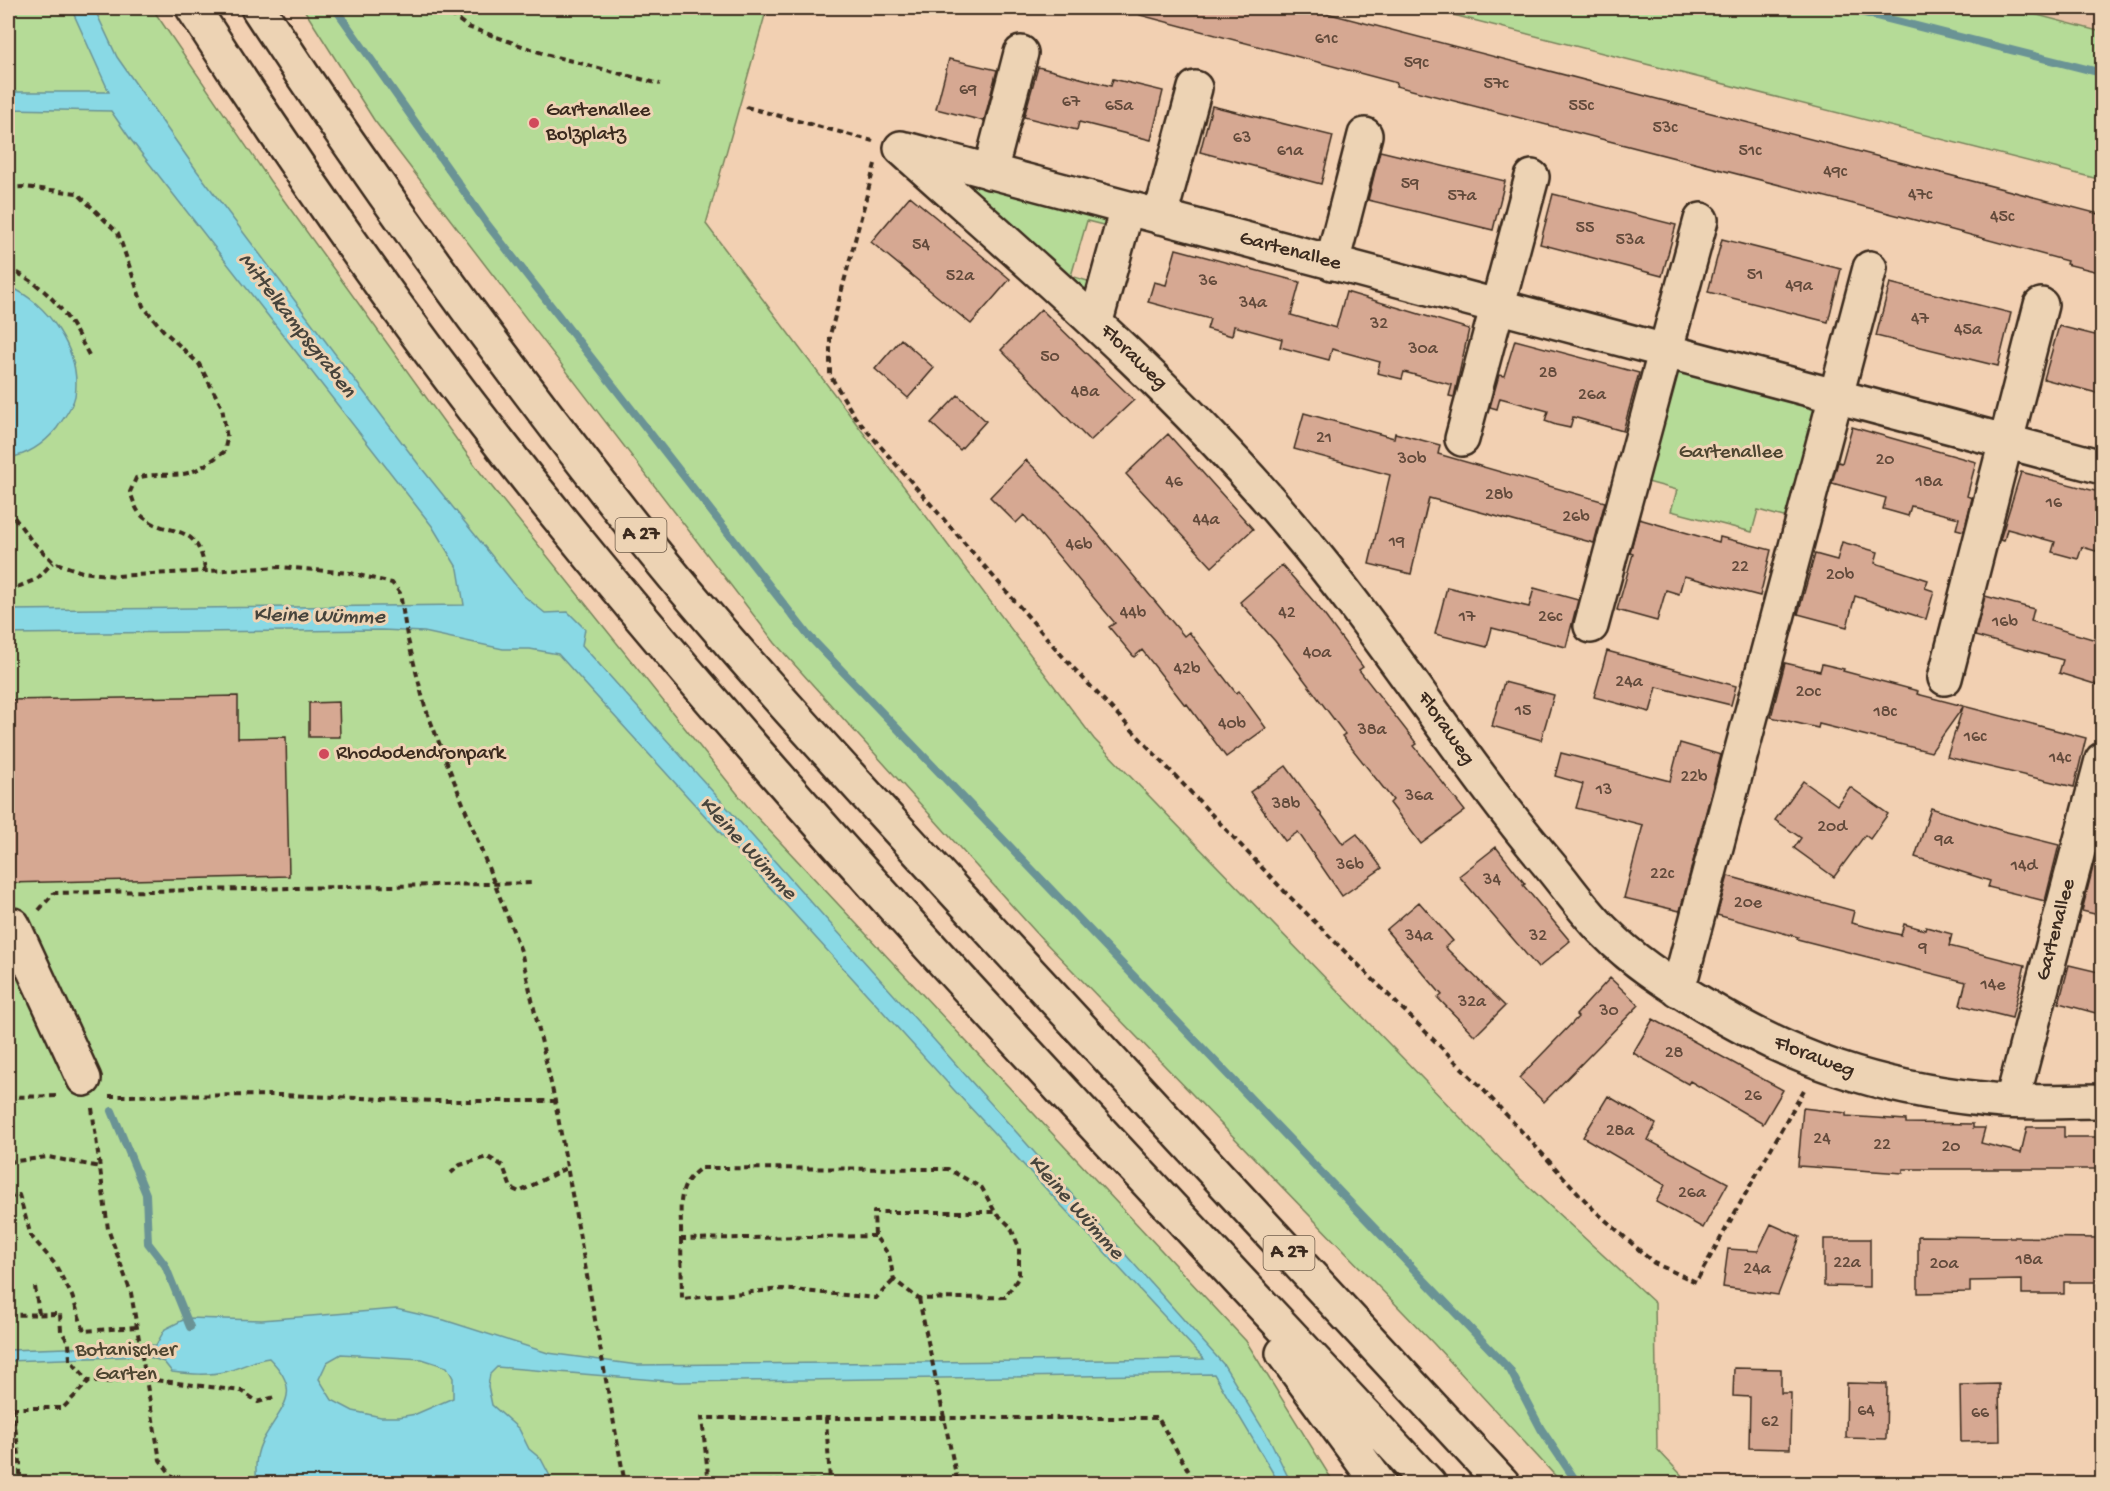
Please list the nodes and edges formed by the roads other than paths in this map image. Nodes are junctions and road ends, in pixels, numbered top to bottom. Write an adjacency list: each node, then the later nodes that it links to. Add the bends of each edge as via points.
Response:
1 (193, 8): 30 (main road, A 27, via 331,212 569,530 835,842)
2 (258, 8): 33 (main road, A 27, via 369,174 500,351 611,499 742,655 1067,1014)
3 (1021, 53): 7 (main road)
4 (1195, 88): 10 (main road)
5 (1365, 135): 12 (main road)
6 (886, 148): 7 (main road, Gartenallee); 16 (main road, Floraweg)
7 (990, 172): 9 (main road, Gartenallee)
8 (1532, 177): 15 (main road)
9 (1127, 208): 10 (main road, Gartenallee); 16 (main road)
10 (1160, 217): 12 (main road, Gartenallee)
11 (1701, 220): 17 (main road)
12 (1332, 263): 15 (main road, Gartenallee)
13 (1870, 268): 18 (main road)
14 (2041, 304): 20 (main road)
15 (1497, 306): 17 (main road, Gartenallee); 19 (main road)
16 (1096, 321): 26 (main road, Floraweg, via 1176,398 1293,528 1403,670 1502,808 1607,934)
17 (1666, 351): 18 (main road, Gartenallee); 22 (main road)
18 (1836, 396): 20 (main road, Gartenallee); 26 (main road)
19 (1462, 439)
20 (2006, 441): 21 (main road, Gartenallee); 23 (main road)
21 (2103, 467)
22 (1592, 626)
23 (1945, 678)
24 (2103, 760): 28 (main road, Gartenallee)
25 (9, 923): 27 (main road)
26 (1678, 990): 28 (main road, Floraweg, via 1746,1031 1819,1064 1899,1086)
27 (87, 1087)
28 (2012, 1101): 29 (main road, Floraweg)
29 (2103, 1101)
30 (1163, 1197): 31 (main road, via 1370,1467); 32 (main road, A 27)
31 (1379, 1484)
32 (1429, 1484)
33 (1503, 1484)

